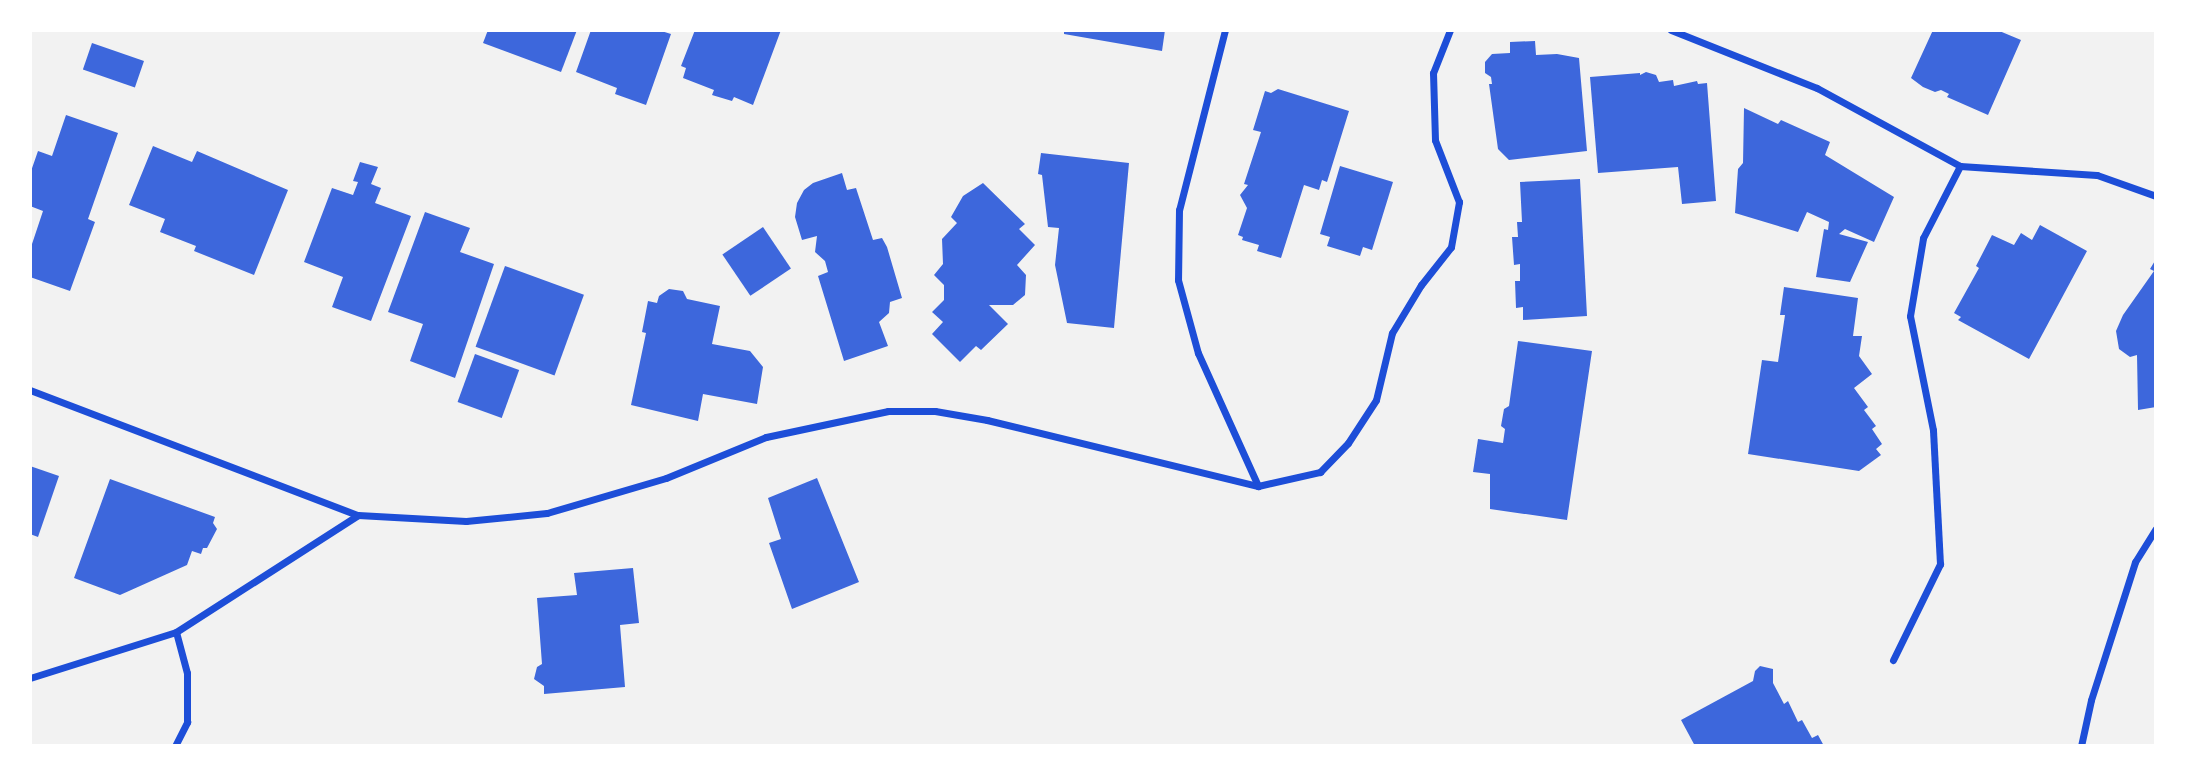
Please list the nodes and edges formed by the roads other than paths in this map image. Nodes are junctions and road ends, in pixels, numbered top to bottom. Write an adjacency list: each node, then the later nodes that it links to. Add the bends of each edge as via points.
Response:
1 (1225, 30): 7 (street, via 1179,210 1178,280 1198,353)
2 (1450, 30): 7 (street, via 1433,73 1435,140 1460,202 1451,247 1392,333 1376,400 1348,443 1320,472)
3 (1671, 30): 4 (street, via 1817,88)
4 (1960, 166): 5 (street, via 2097,175); 11 (street, via 1923,238 1910,316 1933,430 1940,564)
5 (2156, 196)
6 (30, 390): 8 (street)
7 (1258, 486): 8 (street, via 987,420 935,411 888,411 766,437 666,478 547,513 466,521)
8 (358, 515): 10 (street)
9 (2156, 528): 14 (street, via 2135,562)
10 (176, 632): 12 (street); 13 (street, via 187,673 187,722)
11 (1893, 660)
12 (30, 678)
13 (175, 746)
14 (2081, 746)

